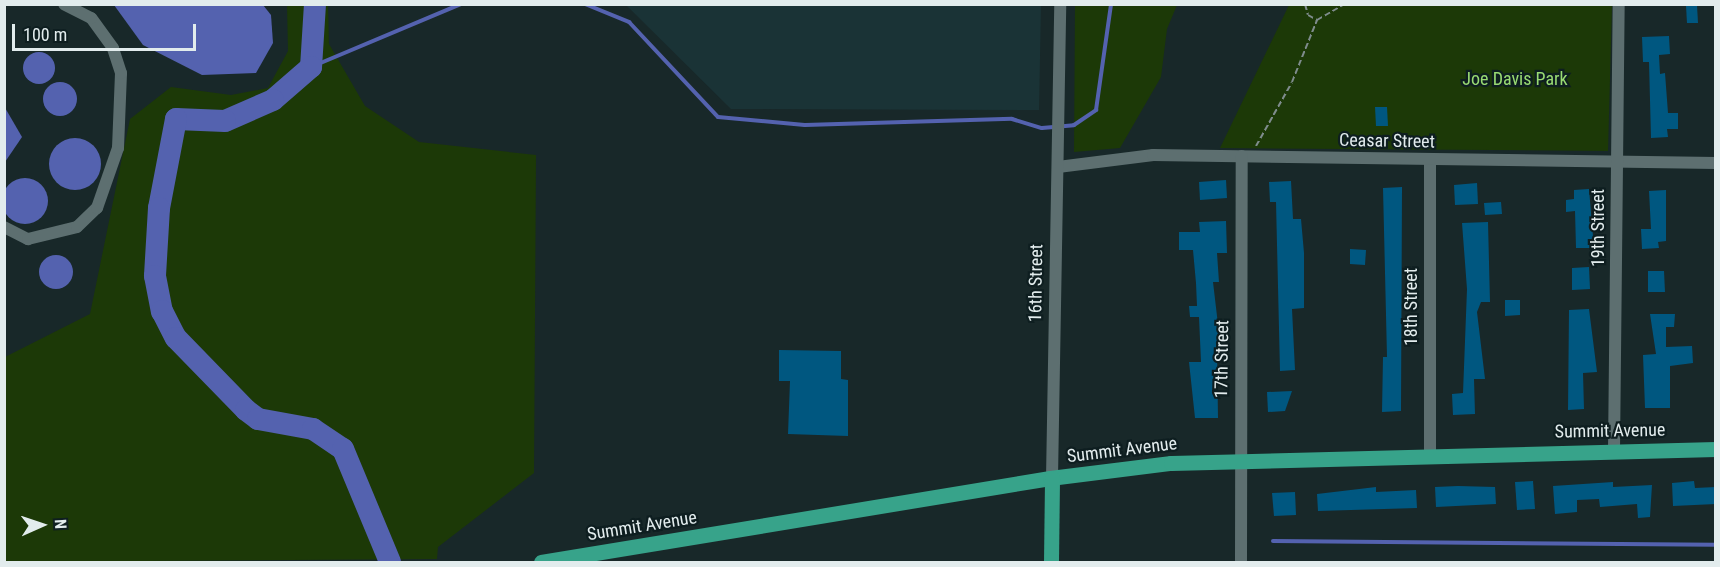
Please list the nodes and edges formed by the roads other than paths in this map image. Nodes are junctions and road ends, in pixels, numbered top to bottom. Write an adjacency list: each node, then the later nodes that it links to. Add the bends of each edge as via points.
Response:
1 (64, 4): 9 (street, via 91,18 113,48 121,73 118,148 97,208 77,226 28,239)
2 (1060, 4): 8 (street, 16th Street)
3 (1619, 4): 6 (street, 19th Street)
4 (1242, 156): 5 (street, Ceasar Street); 8 (street, Ceasar Street, via 1153,155); 13 (street, 17th Street)
5 (1430, 160): 6 (street, Ceasar Street); 12 (street, 18th Street)
6 (1616, 162): 7 (street, Ceasar Street); 11 (street, 19th Street)
7 (1716, 163)
8 (1058, 167): 14 (street, 16th Street)
9 (4, 227)
10 (1716, 449): 11 (main road, Summit Avenue)
11 (1614, 451): 12 (main road, Summit Avenue)
12 (1430, 454): 13 (main road, Summit Avenue)
13 (1239, 458): 14 (main road, Summit Avenue); 17 (street, 17th Street)
14 (1052, 478): 15 (main road, Summit Avenue); 16 (main road, 16th Street)
15 (541, 562)
16 (1051, 562)
17 (1241, 562)

